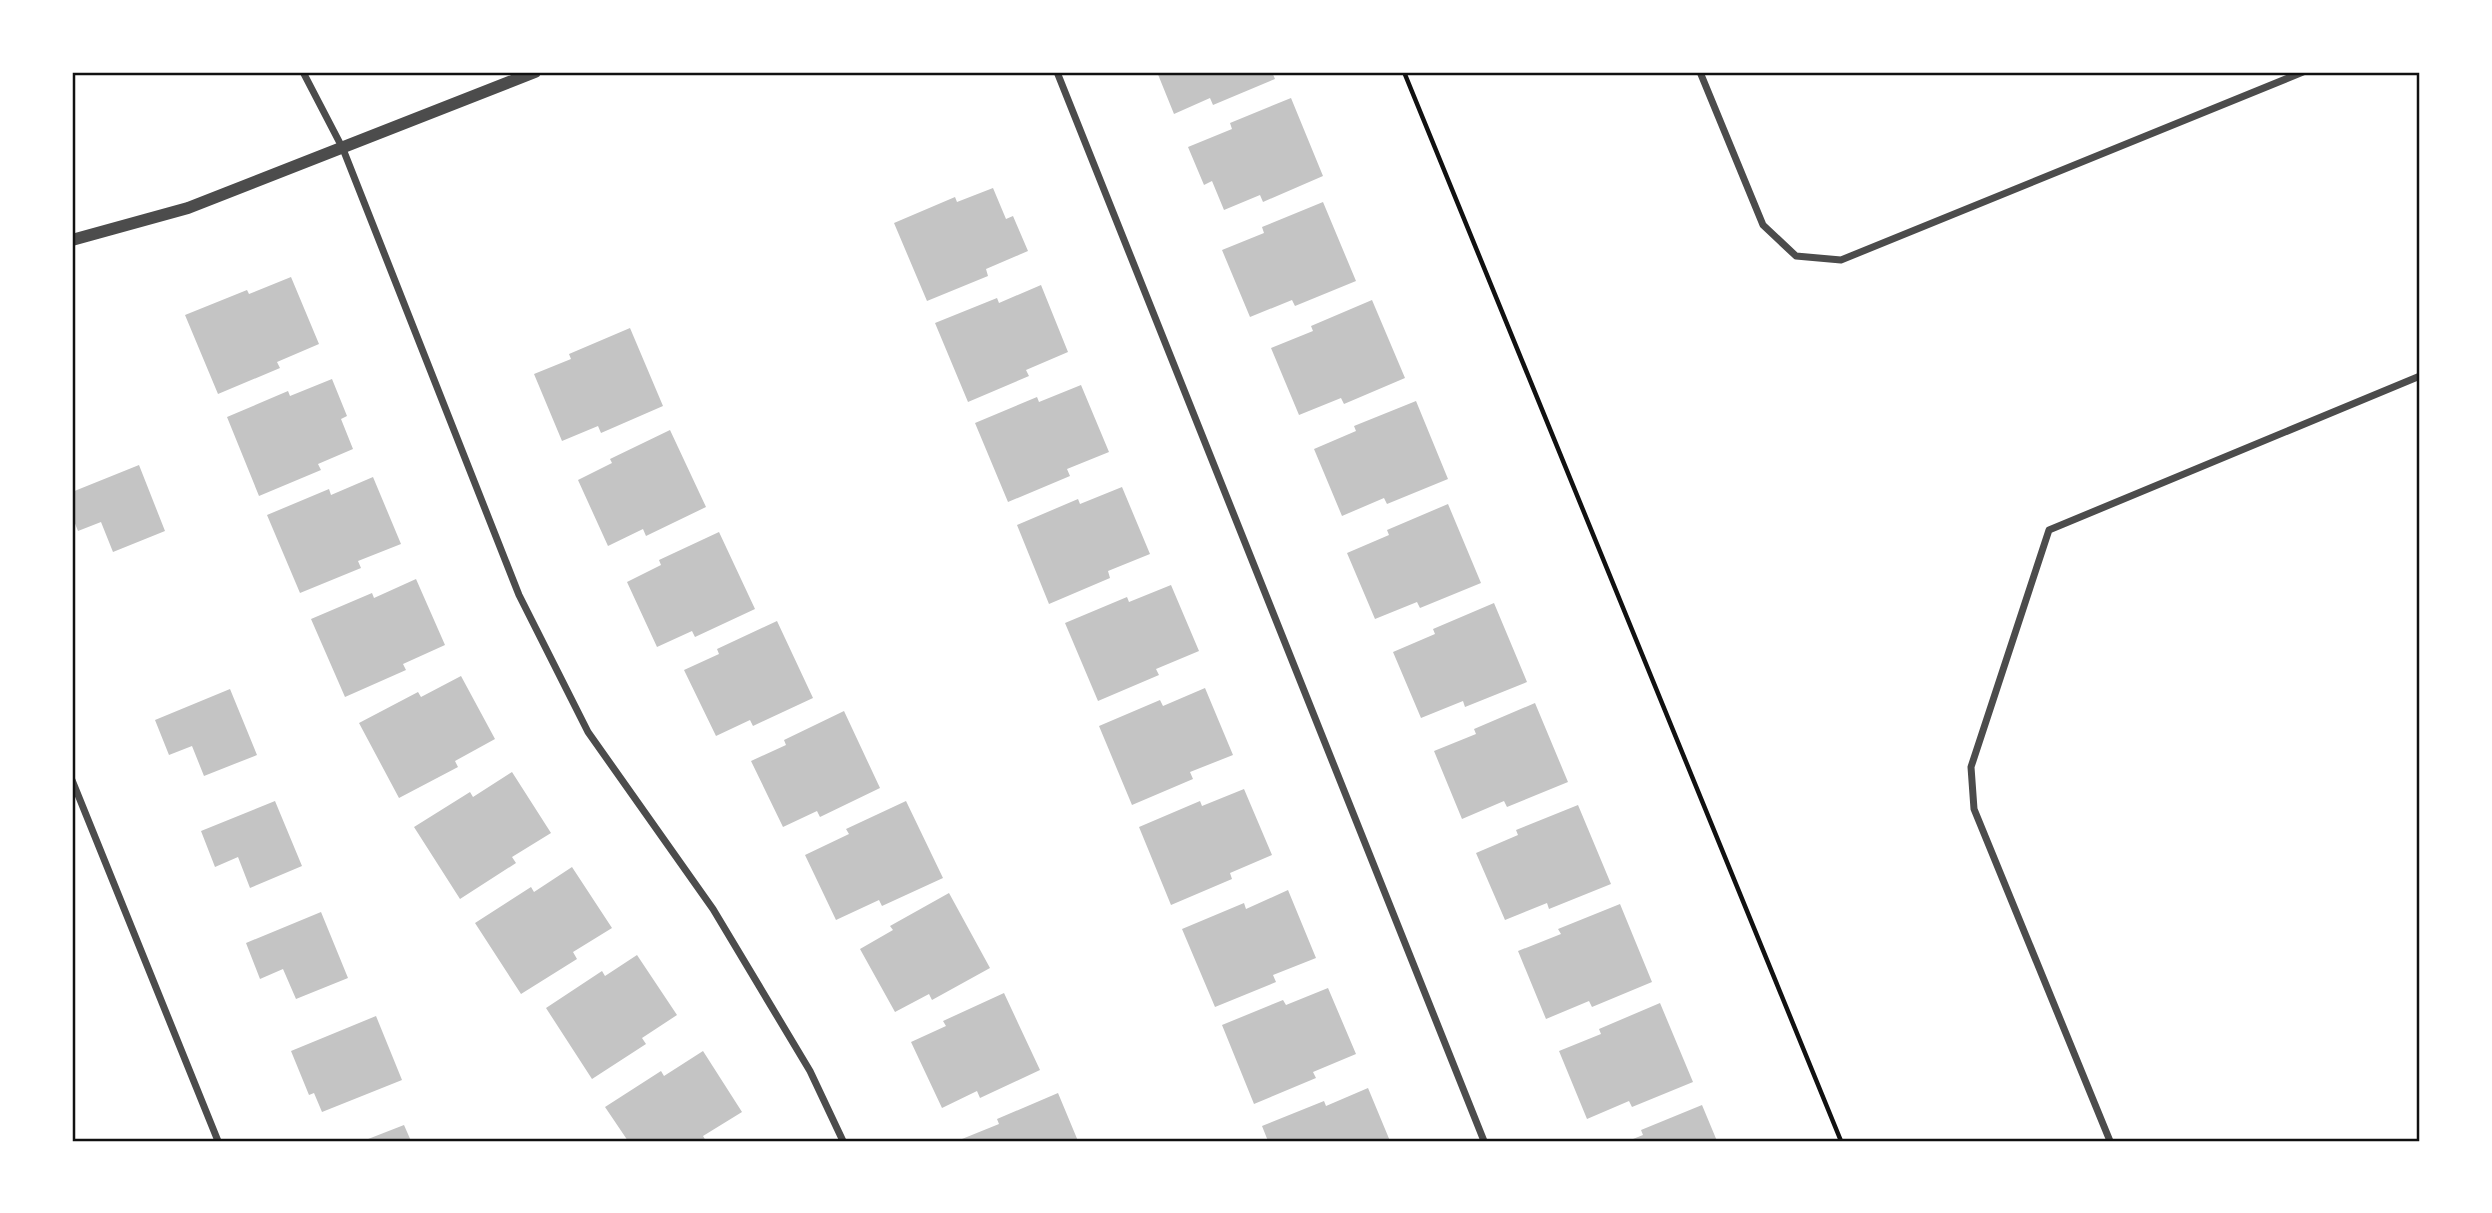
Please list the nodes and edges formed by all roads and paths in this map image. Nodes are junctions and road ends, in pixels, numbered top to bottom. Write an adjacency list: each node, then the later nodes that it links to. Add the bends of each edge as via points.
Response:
1 (294, 72): 8 (street)
2 (303, 72): 8 (street)
3 (535, 72): 9 (street)
4 (1057, 72): 15 (street)
5 (1404, 72): 16 (path)
6 (1700, 72): 7 (street, via 1763,225 1796,256 1841,260)
7 (2303, 72)
8 (306, 81): 9 (street)
9 (343, 149): 10 (street, via 188,208); 14 (street, via 519,595 589,732 713,909 810,1070)
10 (72, 240)
11 (2420, 376): 17 (street, via 2049,530 1971,767 1974,809)
12 (72, 779): 13 (street)
13 (218, 1141)
14 (843, 1141)
15 (1484, 1141)
16 (1841, 1141)
17 (2110, 1141)

